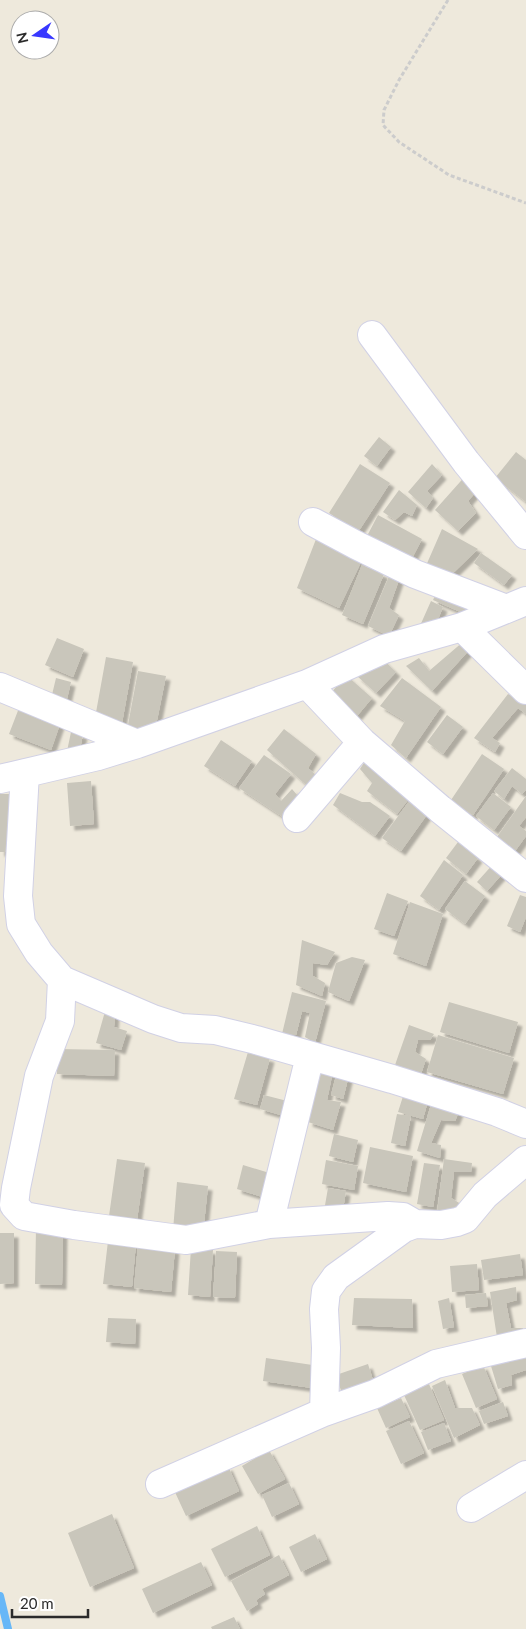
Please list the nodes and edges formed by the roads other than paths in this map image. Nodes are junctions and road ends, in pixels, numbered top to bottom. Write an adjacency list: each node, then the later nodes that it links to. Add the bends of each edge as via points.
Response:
1 (372, 335): 3 (street, via 466,462)
2 (313, 522): 4 (street, via 416,574)
3 (526, 533)
4 (515, 604): 5 (street)
5 (462, 627): 6 (street, via 384,649); 8 (street)
6 (307, 684): 9 (street); 10 (street)
7 (0, 687): 10 (street)
8 (526, 690)
9 (362, 742): 12 (street); 13 (street)
10 (137, 744): 11 (street)
11 (12, 776): 14 (street, via 22,924)
12 (298, 818)
13 (526, 878)
14 (62, 980): 15 (street, via 181,1028 215,1030); 18 (street, via 60,1021 39,1076 16,1188)
15 (310, 1056): 16 (street, via 497,1112); 19 (street)
16 (526, 1124)
17 (526, 1160): 20 (street, via 485,1195 465,1218 441,1225)
18 (7, 1210): 19 (street, via 74,1225 186,1240)
19 (269, 1224): 20 (street, via 388,1216 402,1217)
20 (415, 1224): 22 (street, via 404,1228 336,1277 326,1291)
21 (526, 1343): 22 (street, via 436,1364 376,1394)
22 (324, 1412): 24 (street)
23 (526, 1474): 25 (street)
24 (160, 1484)
25 (471, 1508)

